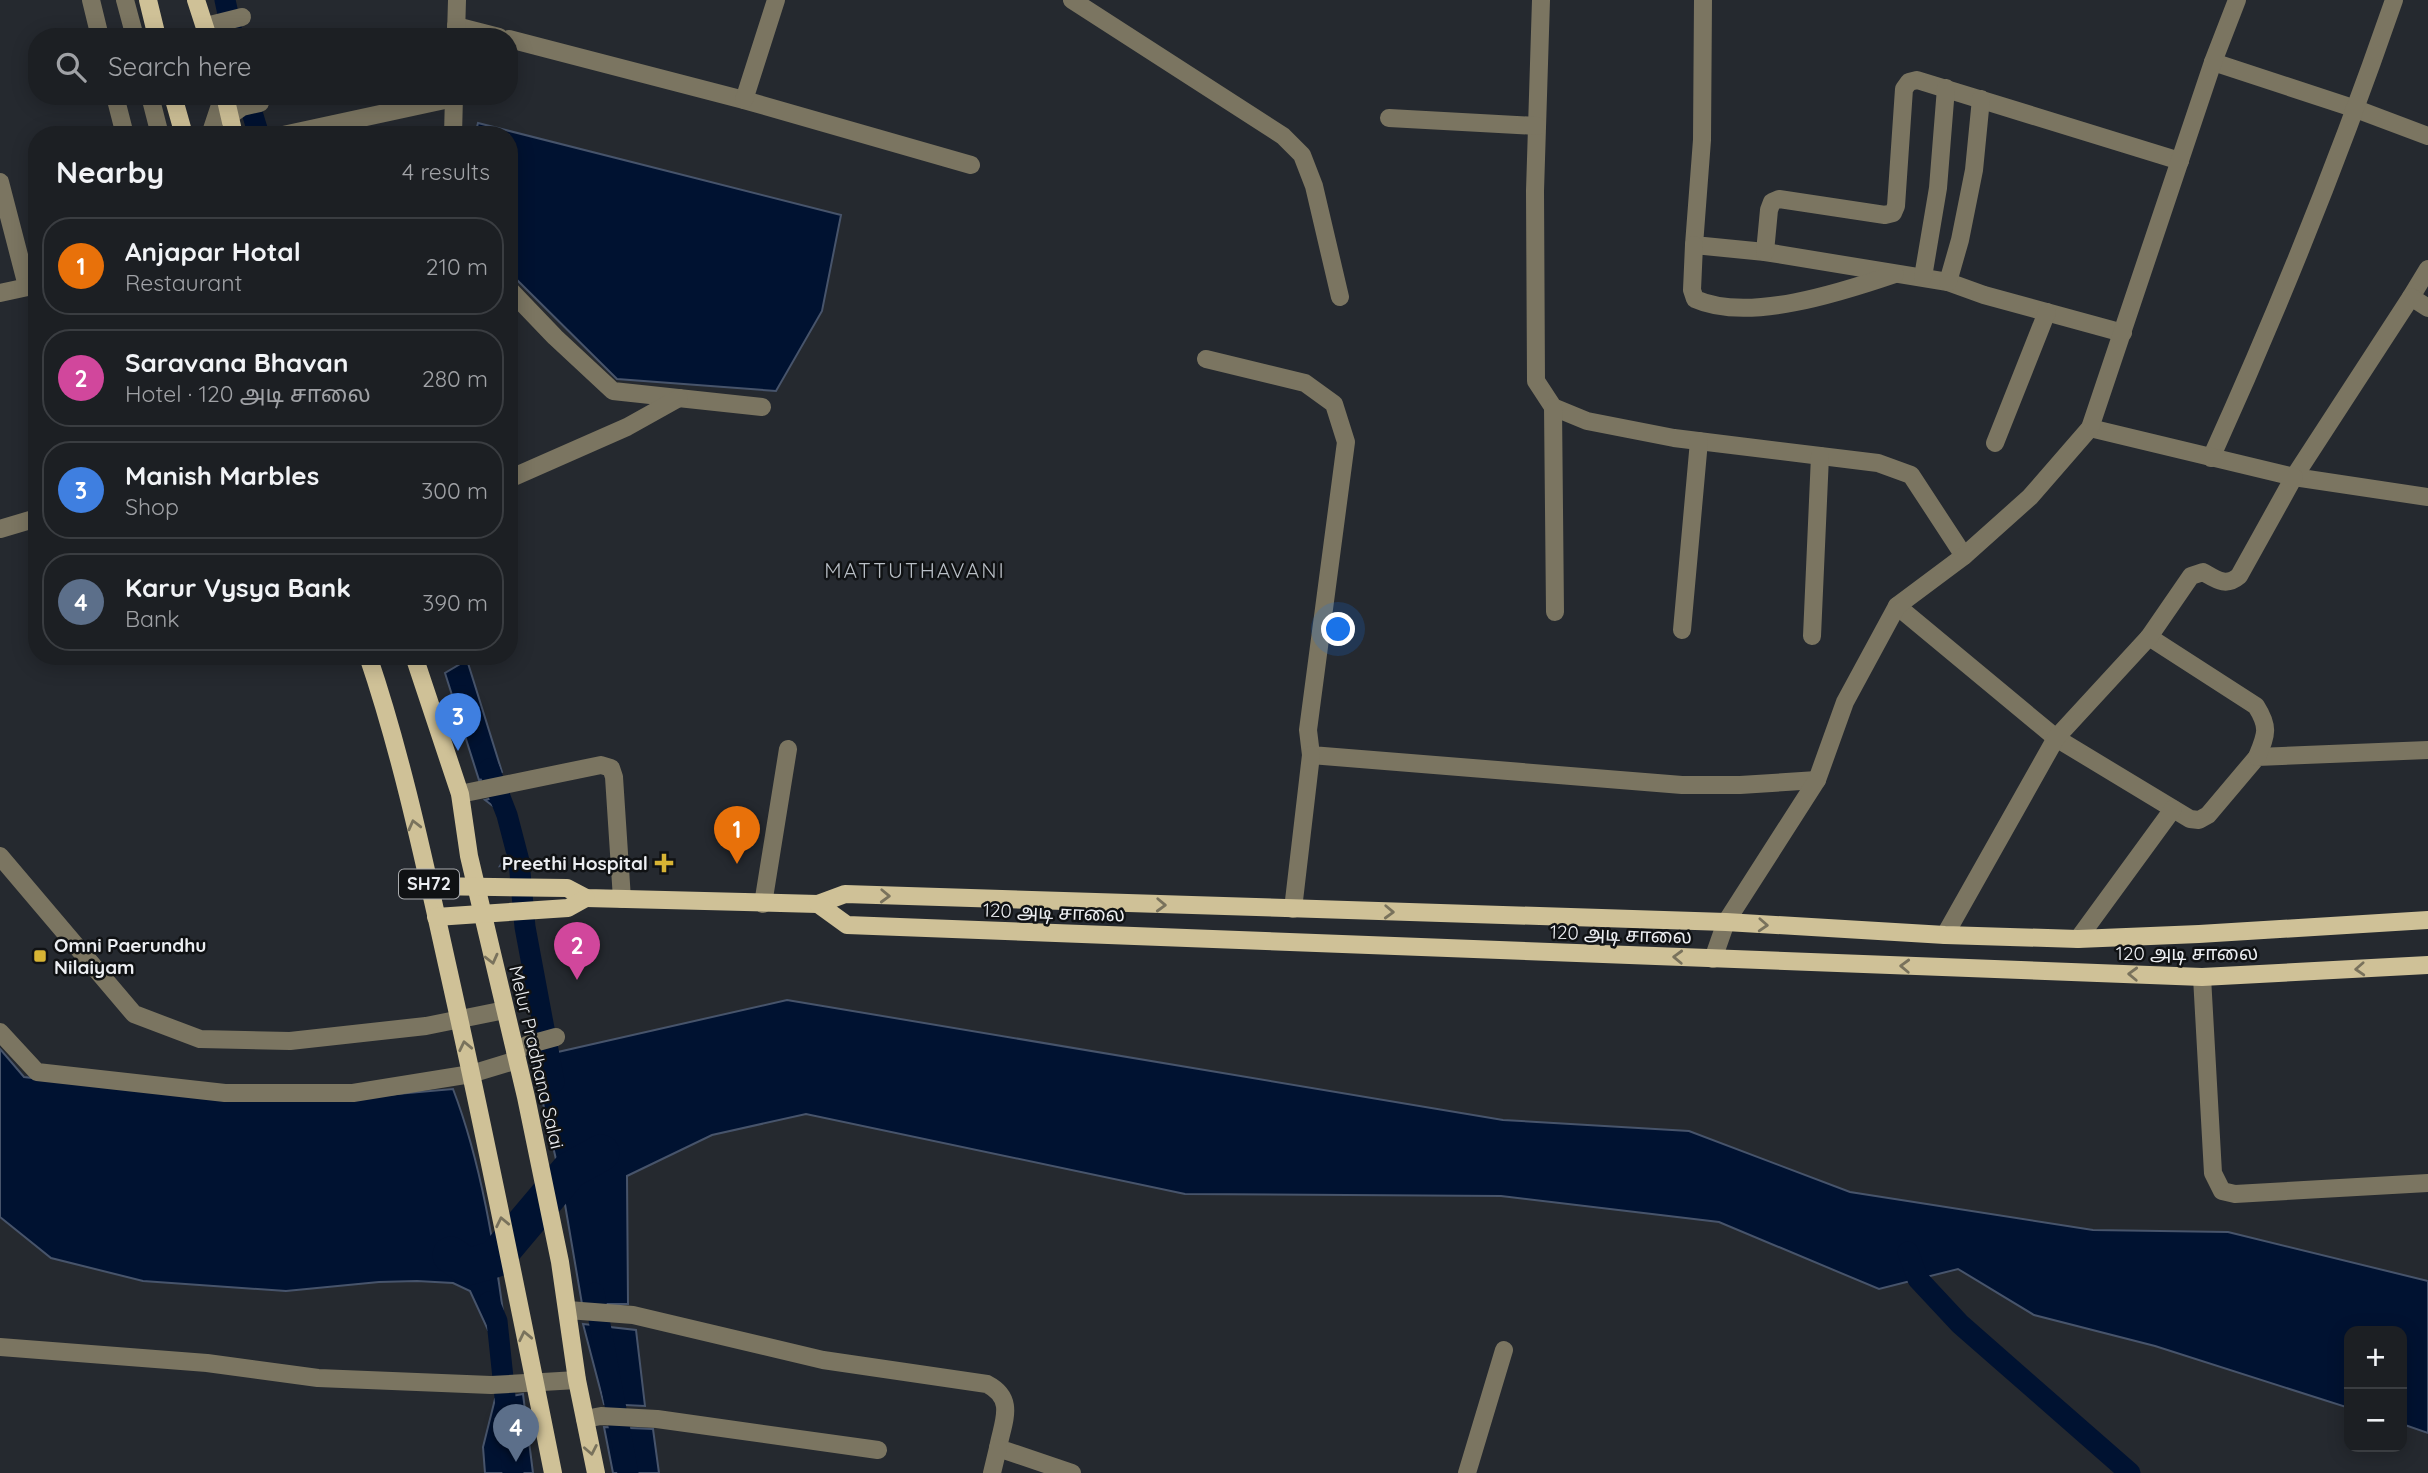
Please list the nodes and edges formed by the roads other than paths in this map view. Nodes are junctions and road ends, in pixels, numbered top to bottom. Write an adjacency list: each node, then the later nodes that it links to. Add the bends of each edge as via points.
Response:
1 (91, 0): 13 (street)
2 (125, 0): 14 (street)
3 (148, 0): 15 (main road)
4 (196, 0): 16 (main road)
5 (457, 0): 18 (street)
6 (776, 0): 23 (street)
7 (1072, 0): 56 (street, via 1283,136 1302,155)
8 (1541, 0): 35 (street)
9 (1703, 0): 47 (street, via 1702,140)
10 (2237, 0): 20 (street)
11 (2394, 0): 32 (street)
12 (242, 17): 17 (street)
13 (98, 28)
14 (133, 28)
15 (156, 28)
16 (210, 28)
17 (214, 28)
18 (456, 28)
19 (518, 41): 23 (street)
20 (2213, 62): 32 (street); 44 (street)
21 (1945, 88): 22 (street); 48 (street, via 1917,80 1904,89 1893,213 1772,202); 52 (street, via 1938,188)
22 (1981, 99): 44 (street); 53 (street, via 1974,170)
23 (744, 100): 45 (street)
24 (117, 105): 36 (street)
25 (152, 105): 37 (street)
26 (176, 105): 38 (main road)
27 (221, 105): 39 (street)
28 (230, 105): 33 (main road)
29 (254, 105): 33 (street)
30 (418, 105): 41 (street)
31 (454, 105): 42 (street)
32 (2356, 109): 43 (street); 70 (street, via 2262,346)
33 (235, 112): 40 (main road)
34 (1389, 117): 35 (street)
35 (1537, 125): 65 (street, via 1536,381)
36 (123, 126)
37 (158, 126)
38 (181, 126)
39 (213, 126)
40 (234, 126)
41 (324, 126)
42 (453, 126)
43 (2428, 136)
44 (2180, 161): 61 (street)
45 (971, 165)
46 (0, 182): 50 (street)
47 (1693, 245): 48 (street); 51 (street, via 1692,290 1695,299 1708,305 1813,300)
48 (1765, 252): 51 (street)
49 (2428, 269): 57 (street)
50 (28, 273)
51 (1898, 273): 52 (street)
52 (1923, 277): 53 (street)
53 (1948, 282): 60 (street)
54 (28, 287): 55 (street)
55 (0, 293)
56 (1340, 297)
57 (2411, 297): 59 (street); 72 (street)
58 (518, 298): 63 (street, via 613,391)
59 (2428, 308)
60 (2047, 312): 61 (street); 68 (street)
61 (2123, 333): 66 (street)
62 (1206, 359): 87 (street, via 1305,383 1334,404 1346,442 1308,730)
63 (679, 398): 64 (street); 71 (street, via 627,427)
64 (762, 407)
65 (1553, 407): 67 (street, via 1587,421); 78 (street)
66 (2090, 428): 70 (street); 76 (street, via 2030,497)
67 (1699, 441): 69 (street); 79 (street)
68 (1995, 443)
69 (1820, 456): 76 (street, via 1878,463 1911,475); 80 (street)
70 (2211, 458): 72 (street)
71 (518, 475)
72 (2294, 477): 73 (street); 81 (street, via 2239,576 2222,583 2203,572 2191,576)
73 (2428, 497)
74 (28, 521): 75 (street)
75 (0, 529)
76 (1964, 556): 77 (street)
77 (1897, 606): 84 (street); 89 (street, via 1845,702)
78 (1555, 612)
79 (1682, 630)
80 (1812, 636)
81 (2149, 637): 84 (street); 88 (street, via 2256,706 2265,719 2266,734)
82 (371, 665): 93 (main road, SH72, one-way to 82)
83 (417, 665): 90 (main road, Melur Pradhana Salai / SH72)
84 (2056, 738): 91 (street); 104 (street)
85 (788, 749): 97 (street)
86 (2428, 750): 88 (street)
87 (1311, 755): 89 (street, via 1682,785); 99 (street)
88 (2257, 757): 91 (street, via 2208,815 2190,819)
89 (1817, 780): 103 (street)
90 (460, 794): 94 (main road, Melur Pradhana Salai / SH72); 96 (street, via 601,765 611,768)
91 (2173, 809): 105 (street)
92 (0, 856): 110 (street, via 134,1014 200,1039 290,1041)
93 (429, 886): 94 (main road, 120 அடி சாலை); 101 (main road, SH72)
94 (477, 887): 95 (main road, 120 அடி சாலை, via 567,888); 100 (main road, Melur Pradhana Salai / SH72)
95 (586, 898): 96 (main road, 120 அடி சாலை); 100 (main road, 120 அடி சாலை, via 568,908)
96 (622, 899): 97 (main road, 120 அடி சாலை)
97 (763, 904): 98 (main road, 120 அடி சாலை)
98 (818, 904): 99 (main road, 120 அடி சாலை, one-way to 99, via 845,894); 106 (main road, 120 அடி சாலை, one-way to 98, via 847,925)
99 (1293, 909): 103 (main road, 120 அடி சாலை, one-way to 103)
100 (482, 914): 101 (main road, 120 அடி சாலை); 109 (main road, Melur Pradhana Salai / SH72, one-way to 109)
101 (436, 917): 110 (main road, SH72)
102 (2428, 920): 105 (main road, 120 அடி சாலை)
103 (1726, 922): 104 (main road, 120 அடி சாலை, one-way to 104); 106 (street)
104 (1945, 935): 105 (main road, 120 அடி சாலை)
105 (2078, 939)
106 (1713, 959): 108 (main road, 120 அடி சாலை, one-way to 106)
107 (2428, 965): 108 (main road, 120 அடி சாலை, one-way to 108)
108 (2202, 977): 115 (street, via 2213,1173 2222,1191 2235,1194)
109 (505, 1010): 110 (street); 113 (main road, Melur Pradhana Salai / SH72)
110 (460, 1020): 114 (main road, SH72, one-way to 110)
111 (0, 1032): 114 (street, via 37,1072 225,1093 353,1093)
112 (556, 1037): 113 (street)
113 (519, 1052): 114 (street); 116 (main road, Melur Pradhana Salai / SH72, via 560,1262)
114 (471, 1074): 120 (main road, SH72, one-way to 114, via 516,1289)
115 (2428, 1182)
116 (574, 1311): 119 (main road, Melur Pradhana Salai / SH72); 122 (street, via 632,1315 823,1360 986,1384 999,1390 1007,1405)
117 (0, 1347): 120 (street, via 206,1363 318,1378)
118 (1504, 1350): 128 (street)
119 (577, 1380): 120 (street); 121 (main road, Melur Pradhana Salai / SH72)
120 (528, 1383): 124 (main road, SH72)
121 (593, 1417): 123 (street, via 657,1419); 125 (main road, Melur Pradhana Salai / SH72, one-way to 125)
122 (998, 1448): 126 (street); 127 (street)
123 (877, 1450)
124 (553, 1473)
125 (596, 1473)
126 (992, 1473)
127 (1072, 1473)
128 (1467, 1473)

